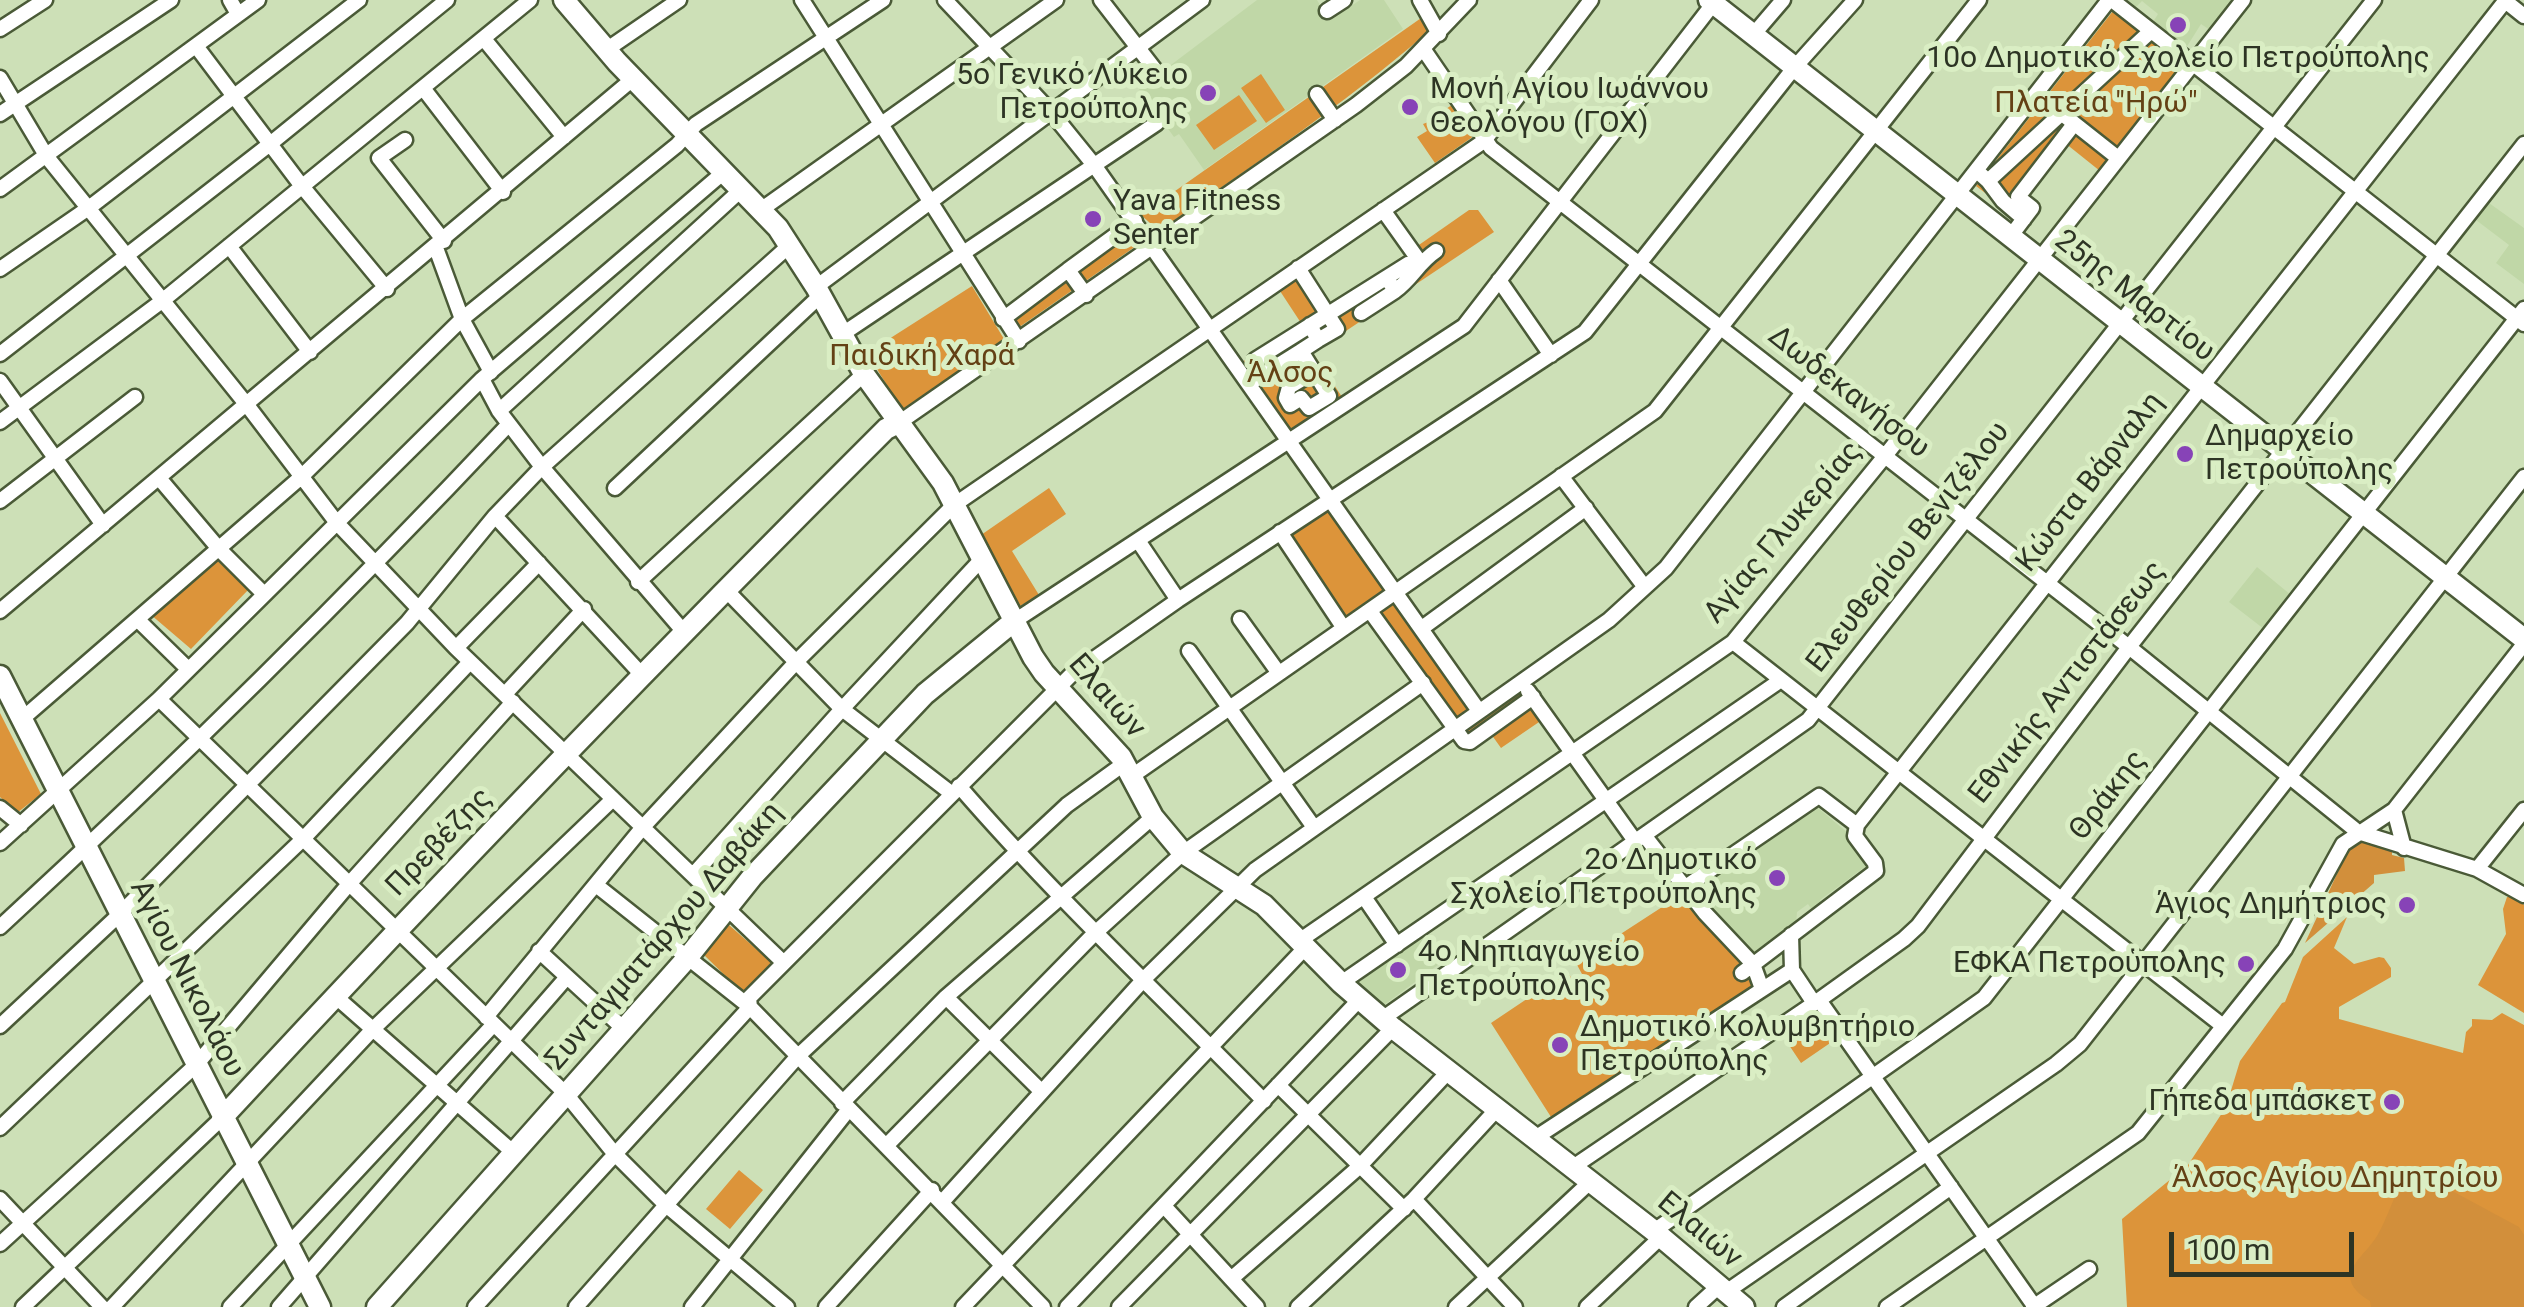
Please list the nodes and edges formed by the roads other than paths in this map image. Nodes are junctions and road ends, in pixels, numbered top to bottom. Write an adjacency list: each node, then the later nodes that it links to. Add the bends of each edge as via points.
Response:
1 (45, 0): 30 (street)
2 (171, 0): 50 (street)
3 (258, 0): 27 (street)
4 (358, 0): 49 (street)
5 (447, 0): 66 (street)
6 (530, 0): 35 (street)
7 (564, 0): 39 (street, Ελαιών)
8 (680, 0): 39 (street)
9 (802, 0): 34 (street)
10 (883, 0): 34 (street)
11 (945, 0): 37 (street)
12 (1056, 0): 37 (street)
13 (1101, 0): 38 (street)
14 (1202, 0): 38 (street)
15 (1344, 0): 28 (street)
16 (1420, 0): 32 (street)
17 (1469, 0): 32 (street)
18 (1591, 0): 64 (street)
19 (1783, 0): 33 (street)
20 (1855, 0): 42 (street)
21 (1979, 0): 60 (street)
22 (2110, 0): 31 (street); 48 (street)
23 (2243, 0): 41 (street, Αγίας Γλυκερίας)
24 (2374, 0): 58 (street, Ελευθερίου Βενιζέλου)
25 (2505, 0): 29 (street); 79 (street, Κώστα Βάρναλη)
26 (1711, 2): 33 (street, 25ης Μαρτίου); 81 (street)
27 (234, 7): 36 (street)
28 (1327, 12)
29 (2524, 16)
30 (0, 29)
31 (2151, 31): 41 (street); 53 (street)
32 (1440, 34): 40 (street)
33 (1753, 35): 42 (street, 25ης Μαρτίου)
34 (828, 37): 55 (street); 61 (street)
35 (484, 39): 46 (street); 62 (street)
36 (196, 46): 49 (street); 69 (street)
37 (989, 47): 51 (street); 55 (street)
38 (1139, 48): 43 (street); 51 (street)
39 (606, 50): 45 (street, Ελαιών)
40 (1424, 50): 54 (street); 64 (street, Δωδεκανήσου)
41 (2192, 64): 58 (street); 70 (street, Αγίας Γλυκερίας)
42 (1794, 68): 60 (street, 25ης Μαρτίου); 99 (street)
43 (1156, 71)
44 (0, 78): 50 (street)
45 (634, 78): 61 (street, Ελαιών); 62 (street)
46 (423, 88): 75 (street); 78 (street)
47 (1318, 94): 54 (street)
48 (2037, 94): 53 (street); 59 (street)
49 (233, 98): 66 (street); 83 (street)
50 (16, 104): 52 (street); 69 (street)
51 (1050, 112): 71 (street); 82 (street)
52 (0, 114)
53 (2056, 116): 57 (street); 59 (street, via 2047,112)
54 (1335, 120): 92 (street)
55 (882, 123): 82 (street); 84 (street)
56 (1157, 123): 71 (street)
57 (2074, 124): 70 (street); 73 (street)
58 (2274, 128): 79 (street); 115 (street, Ελευθερίου Βενιζέλου)
59 (2024, 131): 65 (street); 68 (street, via 2012,146)
60 (1875, 132): 80 (street, 25ης Μαρτίου); 118 (street)
61 (688, 133): 72 (street, Ελαιών); 114 (street)
62 (564, 137): 78 (street)
63 (404, 140): 89 (street, via 380,158)
64 (1484, 141): 81 (street, Δωδεκανήσου); 85 (street)
65 (2001, 141): 68 (street); 74 (street)
66 (270, 144): 75 (street); 95 (street)
67 (2524, 144): 96 (street, Εθνικής Αντιστάσεως)
68 (2016, 152): 73 (street); 74 (street)
69 (47, 157): 76 (street); 83 (street)
70 (2118, 158): 97 (street, Αγίας Γλυκερίας)
71 (1094, 165): 87 (street); 94 (street)
72 (724, 172): 77 (street, Ελαιών); 132 (street)
73 (2036, 172): 86 (street, via 2018,196 2032,208)
74 (1982, 176): 80 (street); 86 (street)
75 (301, 185): 91 (street); 105 (street)
76 (0, 189)
77 (742, 189): 84 (street, Ελαιών); 141 (street)
78 (503, 192): 89 (street)
79 (2356, 192): 96 (street); 135 (street, Κώστα Βάρναλη)
80 (1958, 196): 88 (street, 25ης Μαρτίου); 136 (street)
81 (1559, 200): 99 (street, Δωδεκανήσου); 103 (street)
82 (930, 204): 94 (street); 106 (street)
83 (90, 208): 95 (street); 101 (street)
84 (762, 208): 90 (street, Ελαιών)
85 (1383, 210): 98 (street); 100 (street)
86 (2024, 218): 88 (street)
87 (1136, 221): 92 (street); 102 (street)
88 (2010, 237): 97 (street, 25ης Μαρτίου)
89 (440, 245): 105 (street); 114 (street)
90 (790, 245): 106 (street, Ελαιών); 149 (street)
91 (229, 246): 109 (street); 124 (street)
92 (1155, 248): 107 (street); 117 (street)
93 (1436, 251): 98 (street)
94 (962, 255): 113 (street); 120 (street)
95 (127, 256): 109 (street); 125 (street)
96 (2436, 256): 112 (street); 146 (street, Εθνικής Αντιστάσεως)
97 (2038, 260): 115 (street, 25ης Μαρτίου); 147 (street, Αγίας Γλυκερίας)
98 (1420, 262): 104 (street, via 1408,264)
99 (1640, 264): 118 (street, Δωδεκανήσου); 126 (street, via 1592,325)
100 (1298, 268): 111 (street); 117 (street)
101 (0, 269)
102 (1068, 270): 107 (street); 113 (street)
103 (1498, 280): 126 (street); 142 (street, via 1452,336)
104 (1390, 284): 108 (street); 110 (street)
105 (386, 289): 124 (street)
106 (818, 291): 120 (street, Ελαιών); 154 (street)
107 (1086, 296): 122 (street)
108 (1352, 299): 110 (street); 111 (street)
109 (162, 302): 139 (street); 140 (street)
110 (1361, 312): 119 (street)
111 (1328, 314): 116 (street); 119 (street)
112 (2522, 317): 159 (street, Θράκης)
113 (1003, 318): 122 (street)
114 (462, 319): 132 (street); 153 (street)
115 (2119, 323): 135 (street, 25ης Μαρτίου); 161 (street, Ελευθερίου Βενιζέλου)
116 (1310, 326): 121 (street); 127 (street)
117 (1211, 328): 128 (street); 157 (street)
118 (1721, 328): 136 (street, Δωδεκανήσου); 150 (street, via 1666,402)
119 (1336, 329): 121 (street)
120 (841, 335): 130 (street, Ελαιών)
121 (1318, 340): 123 (street)
122 (1019, 342): 144 (street)
123 (1301, 350): 129 (street); 131 (street)
124 (310, 352): 139 (street)
125 (0, 354)
126 (1551, 355): 155 (street)
127 (1255, 360): 128 (street); 131 (street)
128 (1240, 370): 134 (street)
129 (1314, 372): 138 (street, via 1328,396); 138 (street, via 1288,387 1286,398 1290,404 1301,398 1309,408)
130 (864, 374): 144 (street, Ελαιών); 171 (street)
131 (1264, 374): 134 (street)
132 (486, 375): 141 (street); 162 (street)
133 (0, 380): 140 (street)
134 (1250, 383): 145 (street)
135 (2201, 387): 146 (street, 25ης Μαρτίου); 172 (street, Κώστα Βάρναλη)
136 (1802, 393): 147 (street, Δωδεκανήσου); 173 (street, via 1675,557)
137 (135, 397): 148 (street)
138 (1317, 403): 142 (street)
139 (247, 405): 152 (street); 153 (street)
140 (20, 408): 143 (street); 148 (street)
141 (504, 417): 149 (street); 169 (street)
142 (1326, 418): 145 (street)
143 (0, 422)
144 (900, 422): 157 (street, Ελαιών); 174 (street, Πρεβέζης)
145 (1291, 442): 155 (street); 165 (street)
146 (2283, 451): 159 (street, 25ης Μαρτίου); 190 (street, Εθνικής Αντιστάσεως)
147 (1885, 456): 161 (street, Δωδεκανήσου); 188 (street, Αγίας Γλυκερίας)
148 (53, 458): 156 (street); 163 (street)
149 (542, 467): 160 (street); 171 (street)
150 (1561, 476): 158 (street); 175 (street)
151 (2524, 477): 170 (street)
152 (160, 478): 163 (street); 166 (street)
153 (300, 478): 162 (street); 166 (street)
154 (615, 488)
155 (1330, 498): 164 (street); 175 (street)
156 (0, 501)
157 (954, 505): 167 (street, Ελαιών); 193 (street)
158 (1586, 508): 173 (street); 186 (street)
159 (2364, 512): 170 (street, 25ης Μαρτίου); 210 (street, Θράκης)
160 (496, 516): 168 (street); 178 (street)
161 (1967, 520): 172 (street, Δωδεκανήσου); 208 (street, Ελευθερίου Βενιζέλου)
162 (336, 523): 169 (street); 176 (street)
163 (104, 524): 180 (street)
164 (1280, 532): 177 (street); 185 (street)
165 (1139, 542): 177 (street); 184 (street)
166 (220, 550): 176 (street); 183 (street)
167 (981, 560): 184 (street, Ελαιών); 207 (street)
168 (539, 564): 179 (street); 191 (street)
169 (376, 565): 178 (street); 214 (street)
170 (2445, 577): 189 (street, 25ης Μαρτίου); 219 (street)
171 (638, 582): 187 (street)
172 (2046, 585): 190 (street, Δωδεκανήσου); 218 (street, Κώστα Βάρναλη)
173 (1644, 586): 200 (street, via 1609,620)
174 (724, 589): 187 (street, Πρεβέζης); 193 (street)
175 (1396, 592): 181 (street); 186 (street)
176 (264, 594): 195 (street)
177 (1178, 600): 202 (street)
178 (416, 609): 191 (street); 221 (street)
179 (584, 609): 198 (street); 204 (street)
180 (0, 611)
181 (1370, 611): 185 (street); 201 (street)
182 (1240, 619): 196 (street)
183 (138, 620): 195 (street); 211 (street)
184 (1013, 622): 202 (street, Ελαιών); 213 (street, Συνταγματάρχου Δαβάκη)
185 (1343, 627): 196 (street)
186 (1422, 628): 209 (street)
187 (684, 632): 198 (street, Πρεβέζης)
188 (1733, 642): 199 (street); 215 (street, Αγίας Γλυκερίας)
189 (2524, 642): 227 (street)
190 (2129, 647): 210 (street, Δωδεκανήσου); 237 (street, Εθνικής Αντιστάσεως)
191 (456, 648): 194 (street)
192 (1189, 651): 206 (street)
193 (798, 660): 207 (street); 233 (street)
194 (470, 662): 204 (street); 235 (street)
195 (187, 668): 205 (street)
196 (1278, 672): 206 (street)
197 (0, 676): 211 (street, Αγίου Νικολάου)
198 (643, 676): 216 (street, Πρεβέζης)
199 (1781, 680): 208 (street); 225 (street)
200 (1522, 682): 203 (street); 209 (street)
201 (1422, 683): 212 (street); 220 (street)
202 (1057, 687): 217 (street, Ελαιών); 222 (street)
203 (1532, 697): 212 (street, via 1470,742); 215 (street)
204 (509, 698): 216 (street); 245 (street)
205 (160, 699): 214 (street); 223 (street)
206 (1229, 707): 217 (street); 220 (street)
207 (842, 708): 213 (street); 244 (street)
208 (1818, 708): 218 (street); 236 (street, Ελευθερίου Βενιζέλου, via 1792,734)
209 (1480, 710): 212 (street)
210 (2210, 712): 219 (street, Δωδεκανήσου); 252 (street, Θράκης)
211 (22, 720): 223 (street, Αγίου Νικολάου)
212 (1454, 728): 232 (street)
213 (882, 739): 222 (street); 253 (street, Συνταγματάρχου Δαβάκη)
214 (202, 740): 221 (street); 239 (street)
215 (1573, 752): 225 (street); 251 (street, Αγίας Γλυκερίας)
216 (567, 754): 224 (street); 256 (street, Πρεβέζης)
217 (1128, 770): 229 (street, Ελαιών); 242 (street, via 1066,805)
218 (1897, 773): 231 (street, Κώστα Βάρναλη); 237 (street)
219 (2290, 776): 234 (street, Δωδεκανήσου); 263 (street)
220 (1280, 782): 232 (street); 241 (street)
221 (247, 784): 235 (street); 254 (street)
222 (955, 790): 242 (street); 264 (street)
223 (59, 793): 230 (street); 239 (street, Αγίου Νικολάου)
224 (613, 798): 233 (street); 266 (street)
225 (1607, 802): 236 (street); 260 (street)
226 (0, 808): 230 (street)
227 (2394, 810): 234 (street); 240 (street)
228 (2524, 810): 243 (street)
229 (1153, 816): 241 (street, Ελαιών); 250 (street)
230 (21, 825): 238 (street)
231 (1857, 825): 248 (street, via 1819,796); 258 (street, via 1855,836 1876,872)
232 (1313, 826): 247 (street)
233 (643, 827): 244 (street); 246 (street)
234 (2358, 832): 240 (street, Δωδεκανήσου); 281 (street, via 2343,844 2285,949)
235 (303, 838): 245 (street); 270 (street)
236 (1640, 838): 248 (street); 279 (street, Ελευθερίου Βενιζέλου)
237 (1983, 838): 252 (street); 276 (street, Εθνικής Αντιστάσεως, via 1904,940)
238 (0, 843)
239 (86, 848): 254 (street, Αγίου Νικολάου); 255 (street)
240 (2404, 848): 243 (street, Δωδεκανήσου)
241 (1183, 853): 247 (street, Ελαιών); 257 (street)
242 (1017, 854): 250 (street); 287 (street)
243 (2477, 869): 249 (street, Δωδεκανήσου)
244 (693, 875): 253 (street)
245 (349, 884): 256 (street); 288 (street)
246 (596, 886): 261 (street); 262 (street)
247 (1238, 886): 259 (street, Ελαιών); 269 (street)
248 (1684, 888): 265 (street)
249 (2524, 895)
250 (1059, 897): 257 (street); 274 (street)
251 (1364, 898): 259 (street, Αγίας Γλυκερίας); 260 (street)
252 (2061, 900): 263 (street); 290 (street, Θράκης, via 1984,998)
253 (726, 907): 262 (street, Συνταγματάρχου Δαβάκη); 264 (street)
254 (120, 914): 270 (street, Αγίου Νικολάου); 280 (street)
255 (0, 927)
256 (397, 930): 266 (street); 273 (street, Πρεβέζης)
257 (1094, 934): 269 (street); 284 (street)
258 (1792, 935): 265 (street); 267 (street)
259 (1302, 944): 271 (street, Ελαιών); 286 (street, Αγίας Γλυκερίας)
260 (1397, 945): 271 (street)
261 (538, 951): 268 (street); 278 (street)
262 (688, 956): 277 (street); 283 (street, Συνταγματάρχου Δαβάκη)
263 (2142, 962): 281 (street); 306 (street, via 2080,1044)
264 (784, 963): 277 (street, via 749,998)
265 (1747, 968): 272 (street)
266 (437, 969): 278 (street); 282 (street)
267 (1792, 970): 272 (street); 276 (street)
268 (567, 976): 283 (street); 285 (street)
269 (1145, 978): 286 (street); 293 (street)
270 (153, 981): 288 (street, Αγίου Νικολάου); 301 (street)
271 (1341, 983): 275 (street, Ελαιών)
272 (1762, 989): 302 (street)
273 (335, 996): 282 (street); 300 (street, Πρεβέζης)
274 (946, 997): 284 (street); 297 (street)
275 (1360, 1000): 279 (street, Ελαιών); 292 (street)
276 (1816, 1002): 290 (street); 309 (street, Εθνικής Αντιστάσεως)
277 (750, 1007): 287 (street); 305 (street)
278 (490, 1020): 285 (street); 291 (street)
279 (1387, 1024): 289 (street, Ελαιών); 299 (street, Ελευθερίου Βενιζέλου)
280 (0, 1026)
281 (2223, 1026): 320 (street, via 2138,1133)
282 (374, 1030): 291 (street); 307 (street)
283 (624, 1030): 294 (street, Συνταγματάρχου Δαβάκη)
284 (990, 1039): 293 (street); 303 (street)
285 (511, 1041): 294 (street); 296 (street)
286 (1210, 1046): 295 (street); 324 (street, Αγίας Γλυκερίας)
287 (798, 1056): 297 (street); 315 (street)
288 (196, 1065): 300 (street, Αγίου Νικολάου); 317 (street)
289 (1448, 1072): 298 (street, Ελαιών); 308 (street)
290 (1874, 1077): 306 (street); 318 (street, Θράκης)
291 (438, 1084): 296 (street); 322 (street)
292 (1278, 1085): 295 (street); 299 (street)
293 (1041, 1091): 312 (street)
294 (566, 1094): 304 (street, Συνταγματάρχου Δαβάκη); 305 (street)
295 (1264, 1100): 316 (street)
296 (458, 1102): 304 (street); 328 (street)
297 (846, 1106): 303 (street); 323 (street)
298 (1498, 1108): 302 (street, Ελαιών); 314 (street)
299 (1308, 1114): 308 (street); 319 (street, Ελευθερίου Βενιζέλου)
300 (222, 1118): 307 (street, Αγίου Νικολάου); 325 (street, Πρεβέζης)
301 (0, 1128)
302 (1536, 1138): 309 (street, Ελαιών)
303 (887, 1146): 312 (street)
304 (514, 1153): 337 (street, Συνταγματάρχου Δαβάκη)
305 (614, 1153): 315 (street); 338 (street)
306 (1928, 1154): 311 (street); 330 (street)
307 (247, 1166): 322 (street, Αγίου Νικολάου); 333 (street)
308 (1359, 1167): 314 (street); 329 (street)
309 (1573, 1168): 310 (street, Ελαιών)
310 (1590, 1182): 318 (street, Ελαιών); 327 (street)
311 (1951, 1188): 320 (street); 354 (street)
312 (938, 1196): 324 (street); 342 (street)
313 (0, 1199): 317 (street)
314 (1409, 1204): 327 (street); 348 (street)
315 (668, 1206): 323 (street); 339 (street)
316 (1164, 1206): 319 (street); 345 (street)
317 (22, 1224): 321 (street); 325 (street)
318 (1658, 1234): 330 (street, Ελαιών); 351 (street, Θράκης)
319 (1190, 1235): 329 (street); 346 (street, Ελευθερίου Βενιζέλου)
320 (1987, 1238): 355 (street); 356 (street)
321 (0, 1244)
322 (288, 1244): 328 (street, Αγίου Νικολάου); 334 (street)
323 (732, 1260): 340 (street); 341 (street)
324 (1004, 1265): 343 (street, Αγίας Γλυκερίας); 344 (street)
325 (65, 1266): 331 (street, Πρεβέζης); 332 (street)
326 (2089, 1269): 356 (street)
327 (1487, 1277): 349 (street); 350 (street)
328 (306, 1278): 335 (street); 336 (street, Αγίου Νικολάου)
329 (1231, 1279): 347 (street)
330 (1722, 1289): 352 (street); 353 (street, Ελαιών)
331 (23, 1307)
332 (102, 1307)
333 (112, 1307)
334 (230, 1307)
335 (279, 1307)
336 (320, 1307)
337 (377, 1307)
338 (474, 1307)
339 (576, 1307)
340 (692, 1307)
341 (787, 1307)
342 (826, 1307)
343 (963, 1307)
344 (1044, 1307)
345 (1067, 1307)
346 (1119, 1307)
347 (1257, 1307)
348 (1298, 1307)
349 (1456, 1307)
350 (1515, 1307)
351 (1587, 1307)
352 (1696, 1307)
353 (1744, 1307)
354 (1784, 1307)
355 (1887, 1307)
356 (2034, 1307)

